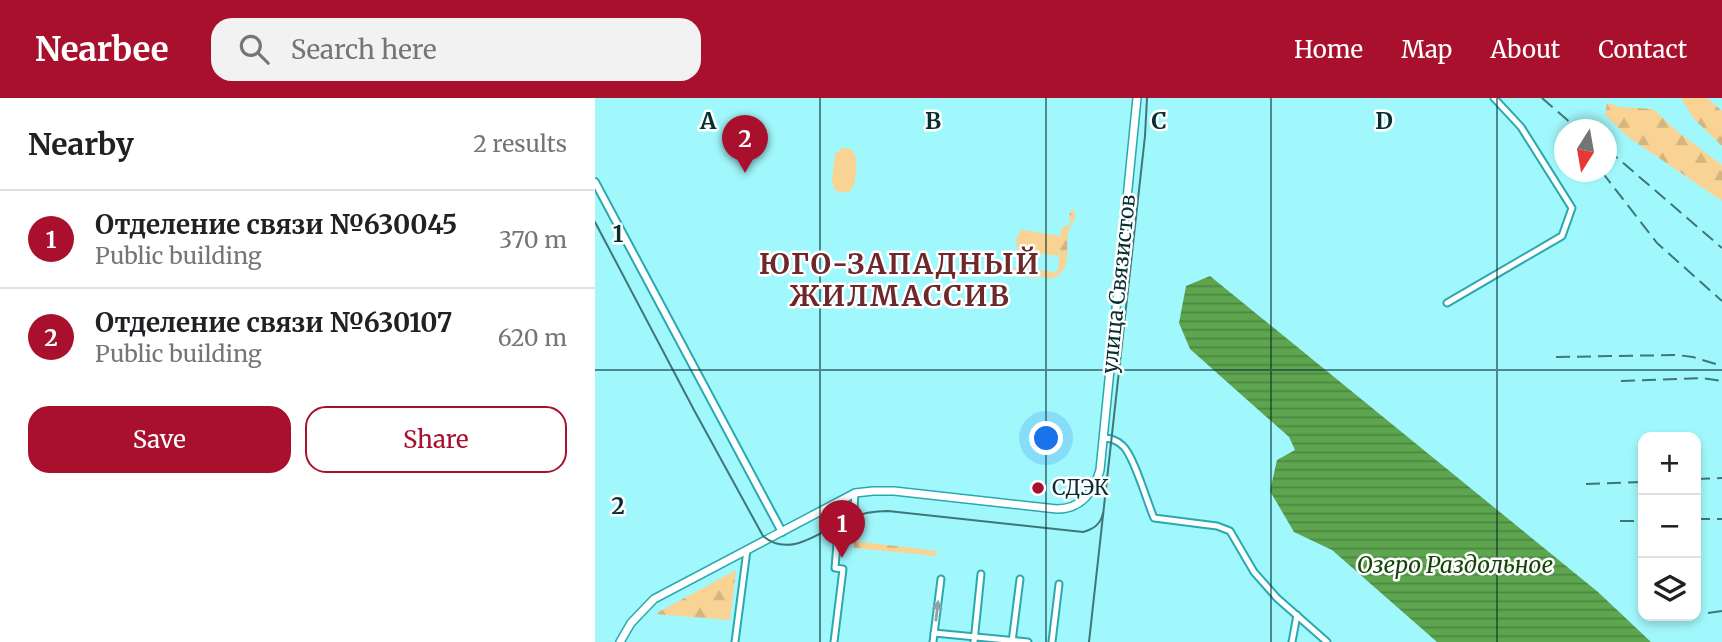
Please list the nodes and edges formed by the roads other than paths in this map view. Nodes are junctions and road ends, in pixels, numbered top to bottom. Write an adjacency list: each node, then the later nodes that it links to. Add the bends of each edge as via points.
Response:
1 (1137, 98): 5 (main road, улица Связистов)
2 (1494, 98): 4 (street, via 1521,127 1572,208 1570,217 1562,236)
3 (595, 182): 7 (street)
4 (1447, 303)
5 (1103, 438): 6 (main road, улица Связистов, via 1097,482 1079,503 1065,509 894,491); 13 (street, via 1124,447 1132,459 1154,517 1230,531 1254,572)
6 (855, 493): 7 (main road); 19 (street, via 853,525 838,531 835,568 843,569)
7 (782, 532): 8 (main road)
8 (747, 550): 17 (main road, via 654,599); 18 (street)
9 (981, 574): 15 (street)
10 (940, 579): 14 (street, one-way to 10)
11 (1020, 579): 16 (street)
12 (1059, 584): 22 (street)
13 (1297, 615): 23 (street); 24 (street)
14 (934, 633): 15 (street); 20 (street)
15 (974, 639): 16 (street)
16 (1012, 641): 21 (street)
17 (620, 642)
18 (735, 642)
19 (834, 642)
20 (933, 642)
21 (1028, 642)
22 (1052, 642)
23 (1292, 642)
24 (1327, 642)

